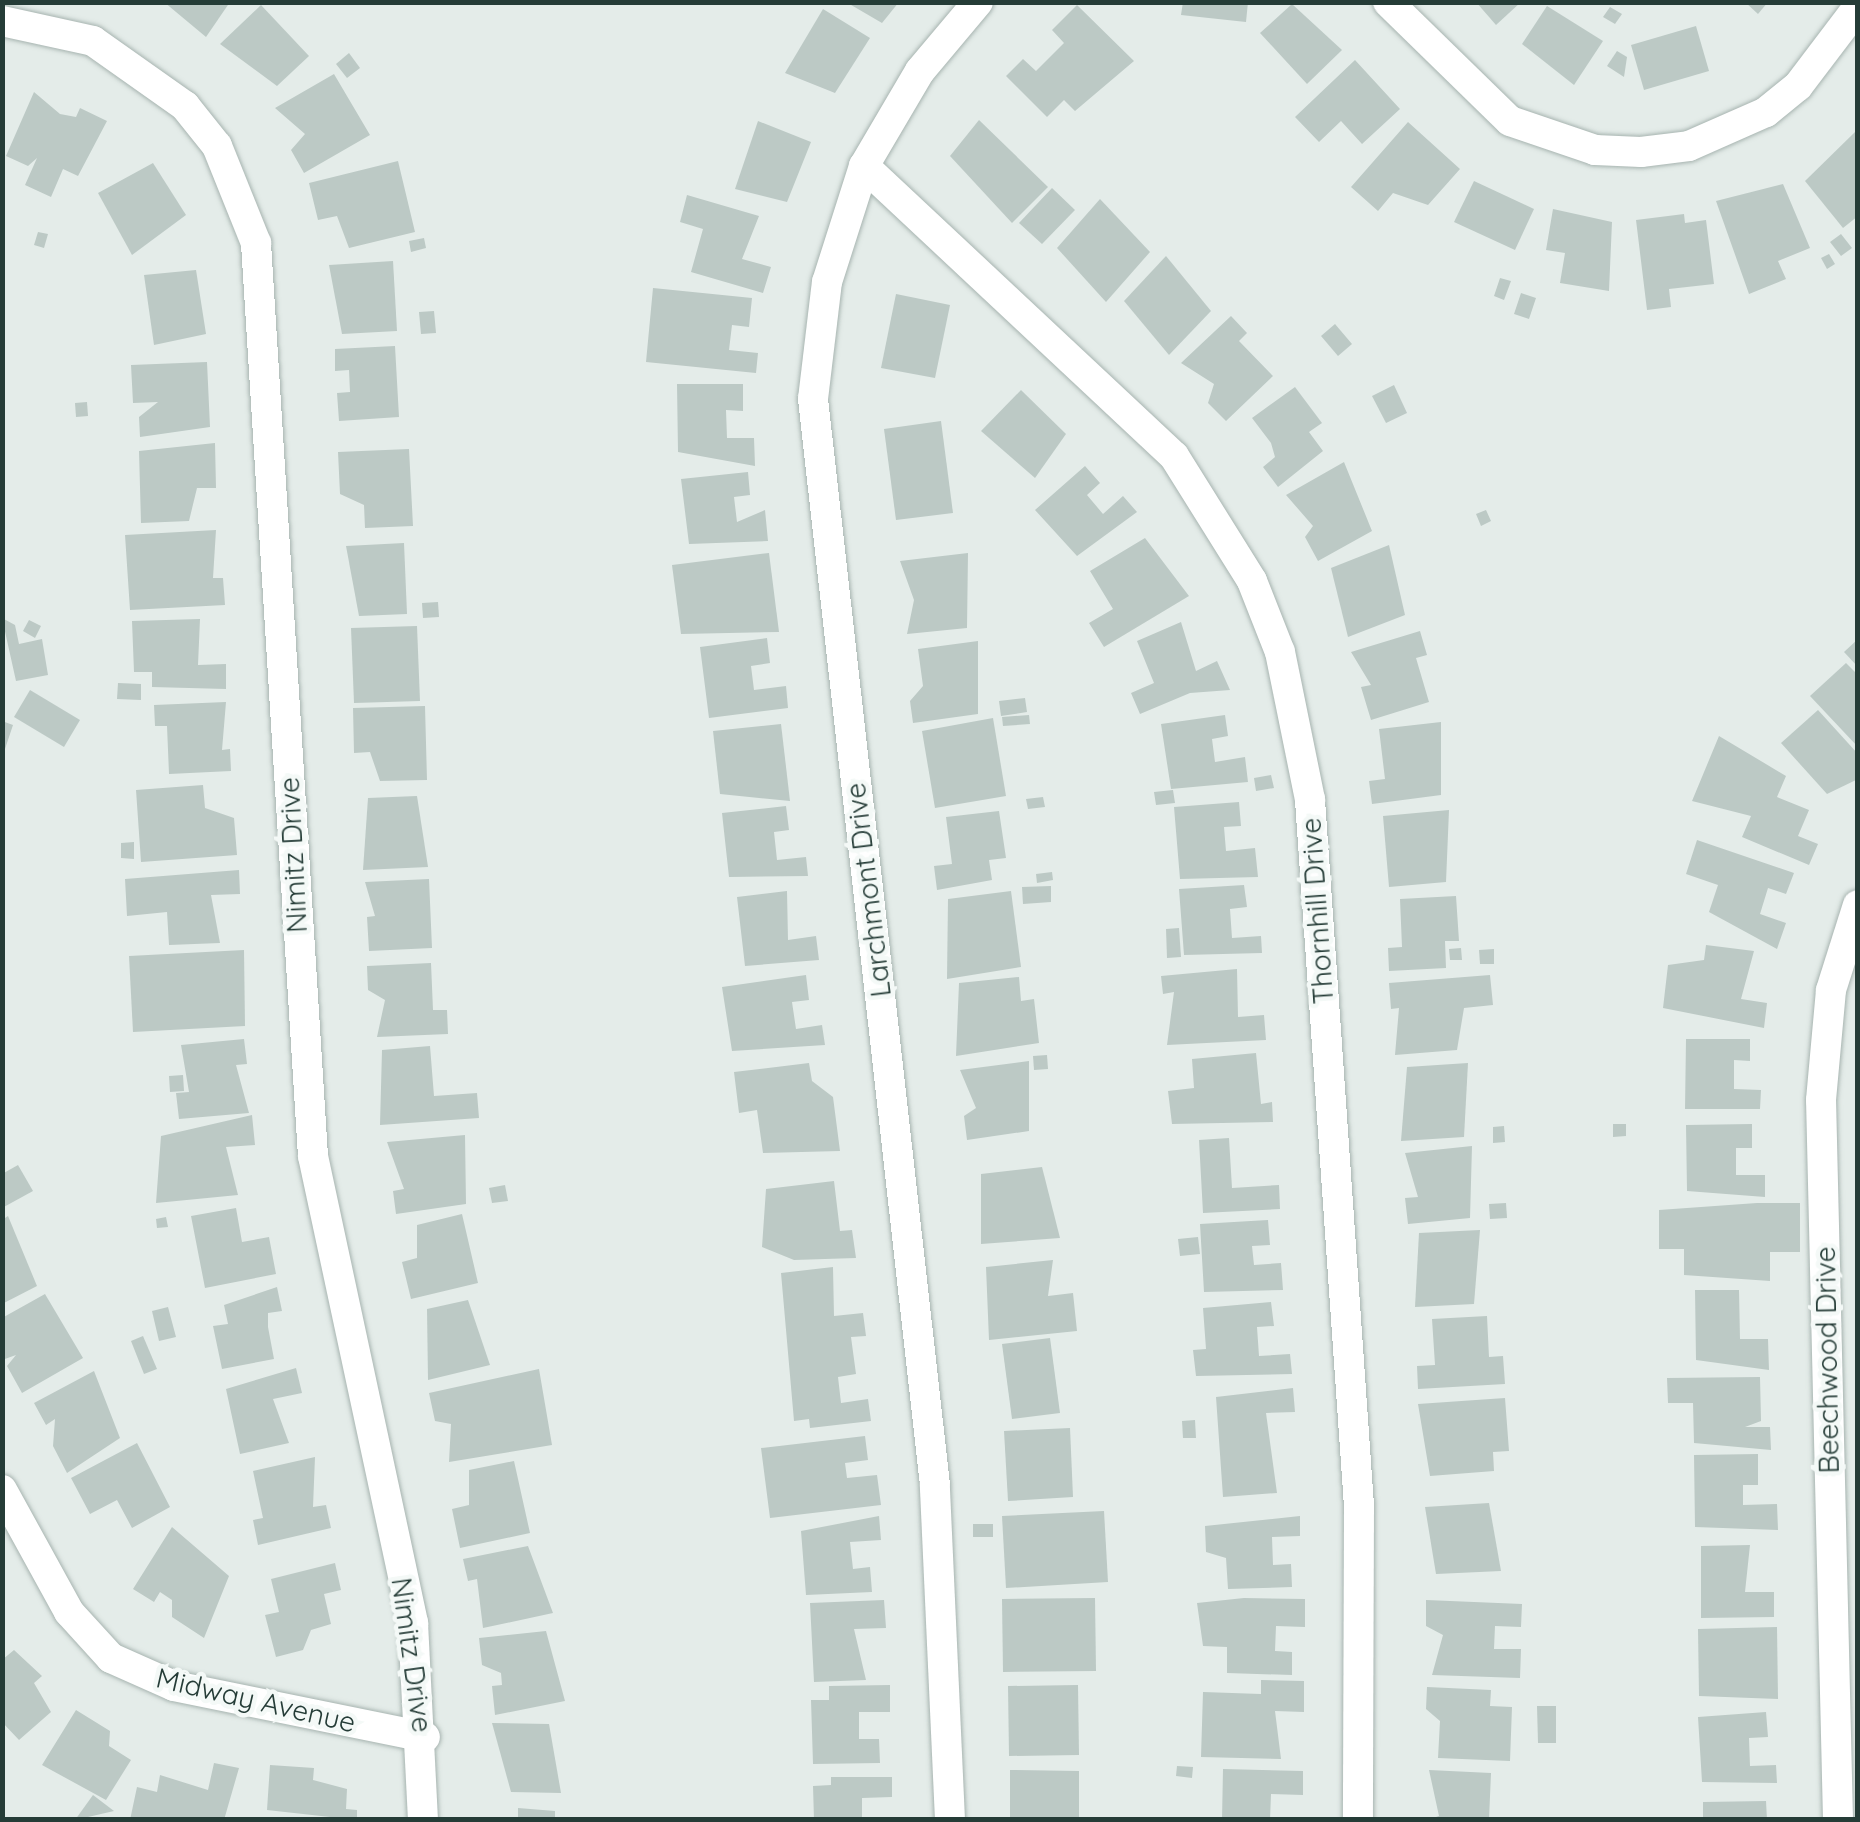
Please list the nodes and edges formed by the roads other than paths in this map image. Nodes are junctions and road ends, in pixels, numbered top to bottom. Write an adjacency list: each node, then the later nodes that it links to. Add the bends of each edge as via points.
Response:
1 (978, 2): 5 (street, Larchmont Drive, via 920,70)
2 (1388, 2): 3 (street, via 1510,121 1595,150 1641,152 1689,146 1766,112 1798,86)
3 (1858, 7)
4 (2, 21): 8 (street, Nimitz Drive, via 92,41 186,106 217,146 256,243 314,1156 412,1623)
5 (864, 166): 10 (street, Larchmont Drive, via 826,282 813,399 933,1466); 11 (street, Thornhill Drive, via 1174,456 1252,580 1280,652 1310,800 1358,1486)
6 (1858, 906): 12 (street, Beechwood Drive, via 1831,990 1821,1100)
7 (2, 1490): 8 (street, Midway Avenue, via 69,1612 111,1658 174,1686)
8 (425, 1737): 9 (street, Nimitz Drive)
9 (423, 1820)
10 (950, 1820)
11 (1358, 1820)
12 (1838, 1820)

